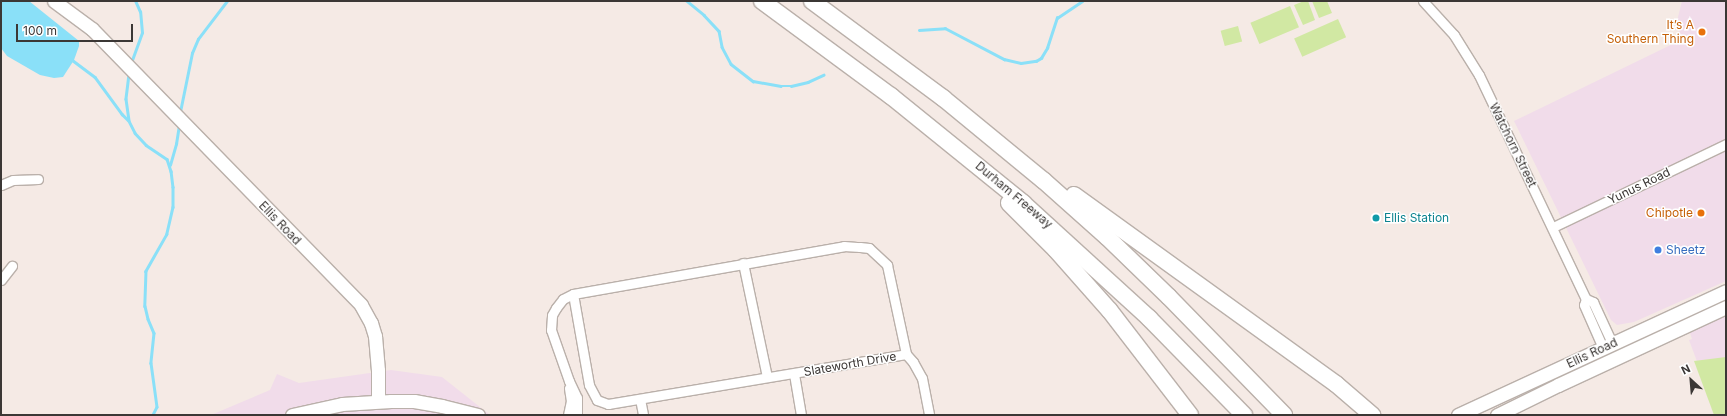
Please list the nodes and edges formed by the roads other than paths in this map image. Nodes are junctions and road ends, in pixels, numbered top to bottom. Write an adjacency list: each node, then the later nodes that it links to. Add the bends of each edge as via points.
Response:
1 (54, 1): 26 (main road, Ellis Road, via 92,29 361,304 375,336)
2 (762, 1): 5 (highway, Durham Freeway)
3 (812, 1): 6 (highway)
4 (1423, 1): 10 (street, Watchorn Street, via 1454,35 1479,75)
5 (891, 96): 34 (highway, via 992,187 1056,250 1114,316); 35 (highway, Durham Freeway, via 991,175 1061,235 1149,318)
6 (977, 125): 36 (highway, via 1043,180 1144,272); 37 (highway, via 1336,384)
7 (1726, 144): 10 (street, Yunus Road)
8 (38, 179): 9 (street, via 13,180)
9 (1, 185)
10 (1553, 227): 18 (street, Watchorn Street, via 1586,299 1593,302)
11 (743, 263): 15 (street, Slateworth Drive); 19 (street, Slateworth Drive, via 844,246 869,248 887,265); 22 (street)
12 (12, 266): 13 (street)
13 (1, 280)
14 (1726, 291): 17 (main road, Ellis Road)
15 (573, 294): 23 (street, Slateworth Drive, via 563,299 556,308 552,315 551,330); 25 (street, Slateworth Drive, via 593,396 608,404)
16 (1726, 307): 20 (main road, Ellis Road)
17 (1680, 312): 18 (main road, Ellis Road); 20 (main road, via 1676,321 1624,350)
18 (1608, 346): 24 (main road, via 1605,354 1564,376); 38 (main road, Ellis Road)
19 (906, 354): 21 (street, Slateworth Drive); 33 (street, via 922,378)
20 (1615, 360): 24 (main road, Ellis Road)
21 (794, 374): 22 (street, Slateworth Drive); 32 (street)
22 (767, 377): 25 (street, Slateworth Drive)
23 (569, 381): 29 (street, Slateworth Drive); 30 (street, Slateworth Drive, via 577,398)
24 (1558, 385): 39 (main road, Ellis Road)
25 (640, 399): 31 (street)
26 (378, 401): 27 (main road, via 342,404); 28 (main road, via 414,401)
27 (292, 415)
28 (478, 415)
29 (568, 415)
30 (577, 415)
31 (643, 415)
32 (801, 415)
33 (929, 415)
34 (1190, 415)
35 (1244, 415)
36 (1284, 415)
37 (1372, 415)
38 (1458, 415)
39 (1497, 415)

